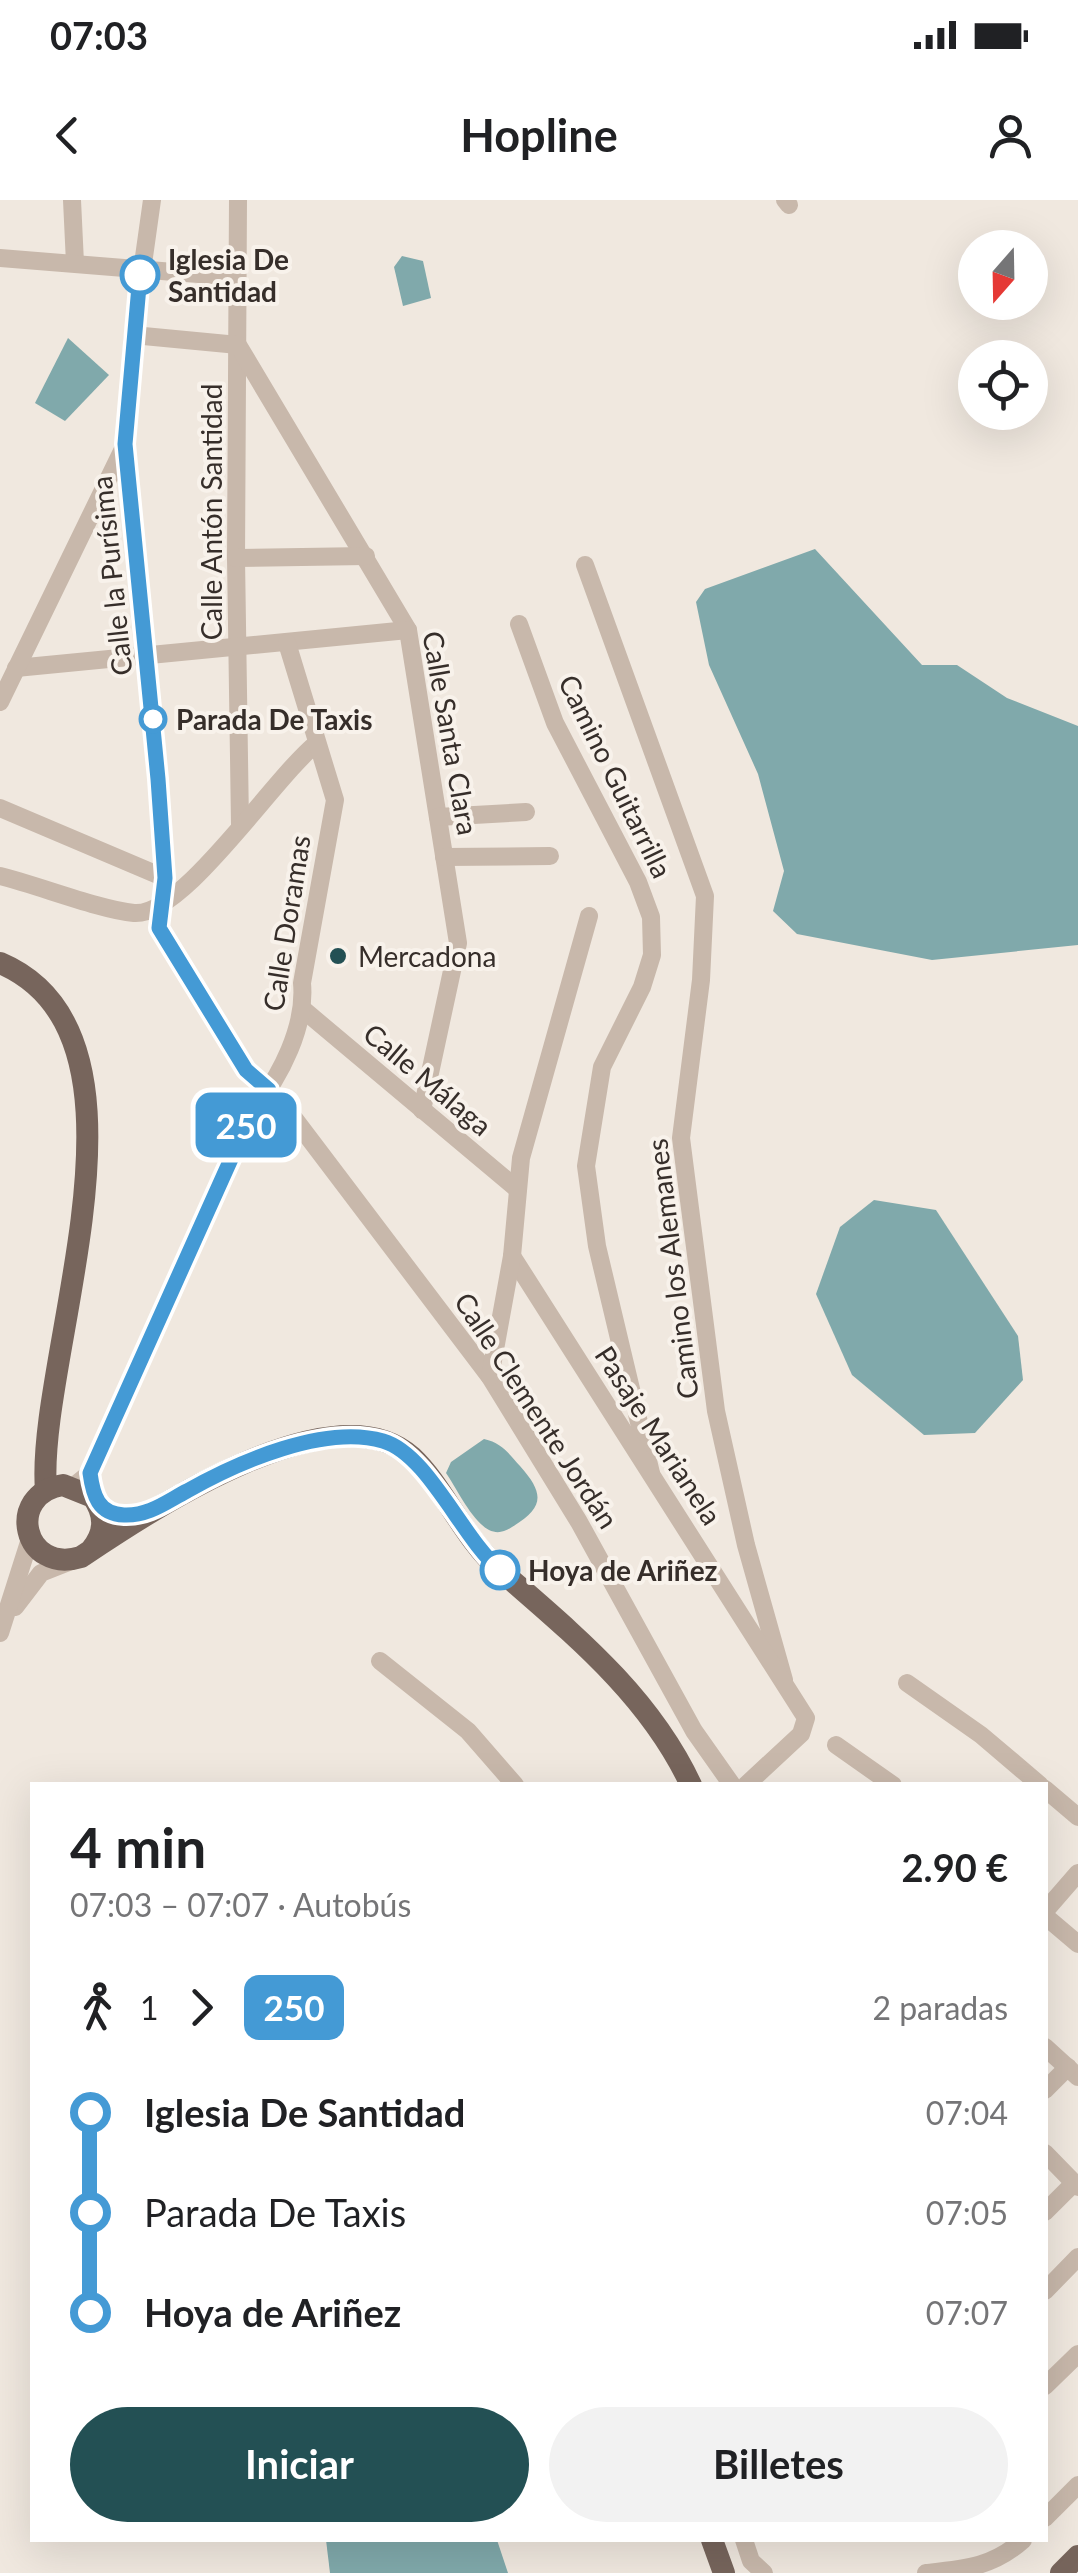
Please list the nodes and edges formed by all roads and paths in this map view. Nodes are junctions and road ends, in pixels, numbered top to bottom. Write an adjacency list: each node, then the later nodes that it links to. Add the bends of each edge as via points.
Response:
1 (72, 200): 6 (street)
2 (152, 200): 7 (street, Calle la Purísima)
3 (238, 200): 8 (street, Calle Antón Santidad)
4 (0, 248): 5 (street)
5 (0, 258): 6 (street)
6 (75, 262): 7 (street)
7 (141, 268): 8 (street); 9 (street, Calle la Purísima)
8 (236, 276): 10 (street, Calle Antón Santidad)
9 (133, 335): 10 (street); 11 (street, Calle la Purísima)
10 (238, 345): 12 (street, Calle Santa Clara); 13 (street, Calle Antón Santidad)
11 (125, 444): 19 (street, Calle la Purísima); 20 (street)
12 (366, 556): 13 (street); 16 (street, Calle Santa Clara)
13 (236, 558): 18 (street, Calle Antón Santidad)
14 (585, 565): 47 (street, Camino los Alemanes, via 705,896 682,1138 716,1411)
15 (518, 624): 40 (street, Camino Guitarrilla, via 555,722 652,918 652,954 642,987 602,1067 586,1166 597,1246)
16 (408, 630): 17 (street); 25 (street, Calle Santa Clara)
17 (287, 643): 18 (street); 22 (street, Calle Doramas)
18 (239, 648): 19 (street); 26 (street, Calle Antón Santidad)
19 (148, 656): 20 (street); 30 (street, Calle la Purísima)
20 (16, 668): 21 (street)
21 (0, 702)
22 (317, 743): 26 (street); 34 (street, Calle Doramas, via 335,800 302,983)
23 (0, 808): 30 (street)
24 (526, 812): 25 (street)
25 (438, 817): 28 (street, Calle Santa Clara)
26 (240, 824): 31 (street)
27 (550, 856): 28 (street)
28 (444, 857): 36 (street, Calle Santa Clara, via 458,943)
29 (0, 876): 31 (street, via 136,913)
30 (165, 878): 31 (street, Calle la Purísima)
31 (164, 906): 35 (street, via 159,928 246,1070)
32 (589, 916): 37 (street)
33 (0, 964): 41 (main road, via 48,1000 81,1074 81,1246 43,1456)
34 (305, 1011): 35 (street, Calle Doramas); 36 (street, Calle Málaga)
35 (269, 1090): 39 (street, Calle Clemente Jordán); 41 (street, Calle Doramas, via 253,1110)
36 (422, 1110): 37 (street, Calle Málaga)
37 (516, 1188): 38 (street)
38 (512, 1256): 39 (street); 40 (street, Pasaje Marianela)
39 (490, 1377): 49 (street, Calle Clemente Jordán)
40 (652, 1473): 47 (street, Pasaje Marianela)
41 (78, 1490): 42 (main road, via 121,1515); 43 (main road, via 27,1517); 44 (main road, via 102,1530)
42 (152, 1511): 44 (main road); 51 (main road, via 286,1448 335,1435 385,1441 412,1458 490,1562 594,1651)
43 (30, 1539): 44 (main road, via 53,1559); 45 (street)
44 (86, 1554): 45 (street, via 41,1574)
45 (4, 1624)
46 (380, 1661): 54 (street, via 468,1732)
47 (784, 1680): 56 (street, Pasaje Marianela, via 806,1718 801,1734)
48 (907, 1683): 58 (street)
49 (694, 1731): 51 (street); 52 (street, Calle Clemente Jordán)
50 (836, 1746): 57 (street)
51 (670, 1747): 53 (main road)
52 (709, 1755): 53 (street); 55 (street, Calle Clemente Jordán)
53 (688, 1779)
54 (513, 1782)
55 (730, 1782)
56 (749, 1782)
57 (889, 1782)
58 (1036, 1782)
59 (1048, 1792): 60 (street)
60 (1078, 1817)
61 (1078, 1873): 62 (street)
62 (1048, 1910)
63 (1048, 1917): 64 (street)
64 (1078, 1944)
65 (1048, 2049): 66 (street)
66 (1073, 2072): 67 (street)
67 (1048, 2088)
68 (1048, 2156): 69 (street)
69 (1076, 2185): 70 (street)
70 (1048, 2209)
71 (1078, 2257): 72 (street)
72 (1048, 2288)
73 (1078, 2354): 74 (street)
74 (1048, 2383)
75 (1078, 2485): 76 (street)
76 (1048, 2515)
77 (713, 2542): 81 (main road)
78 (745, 2542): 82 (street)
79 (1021, 2542): 83 (street, via 982,2567)
80 (1078, 2556): 84 (main road)
81 (724, 2573)
82 (764, 2573)
83 (926, 2573)
84 (1061, 2573)

